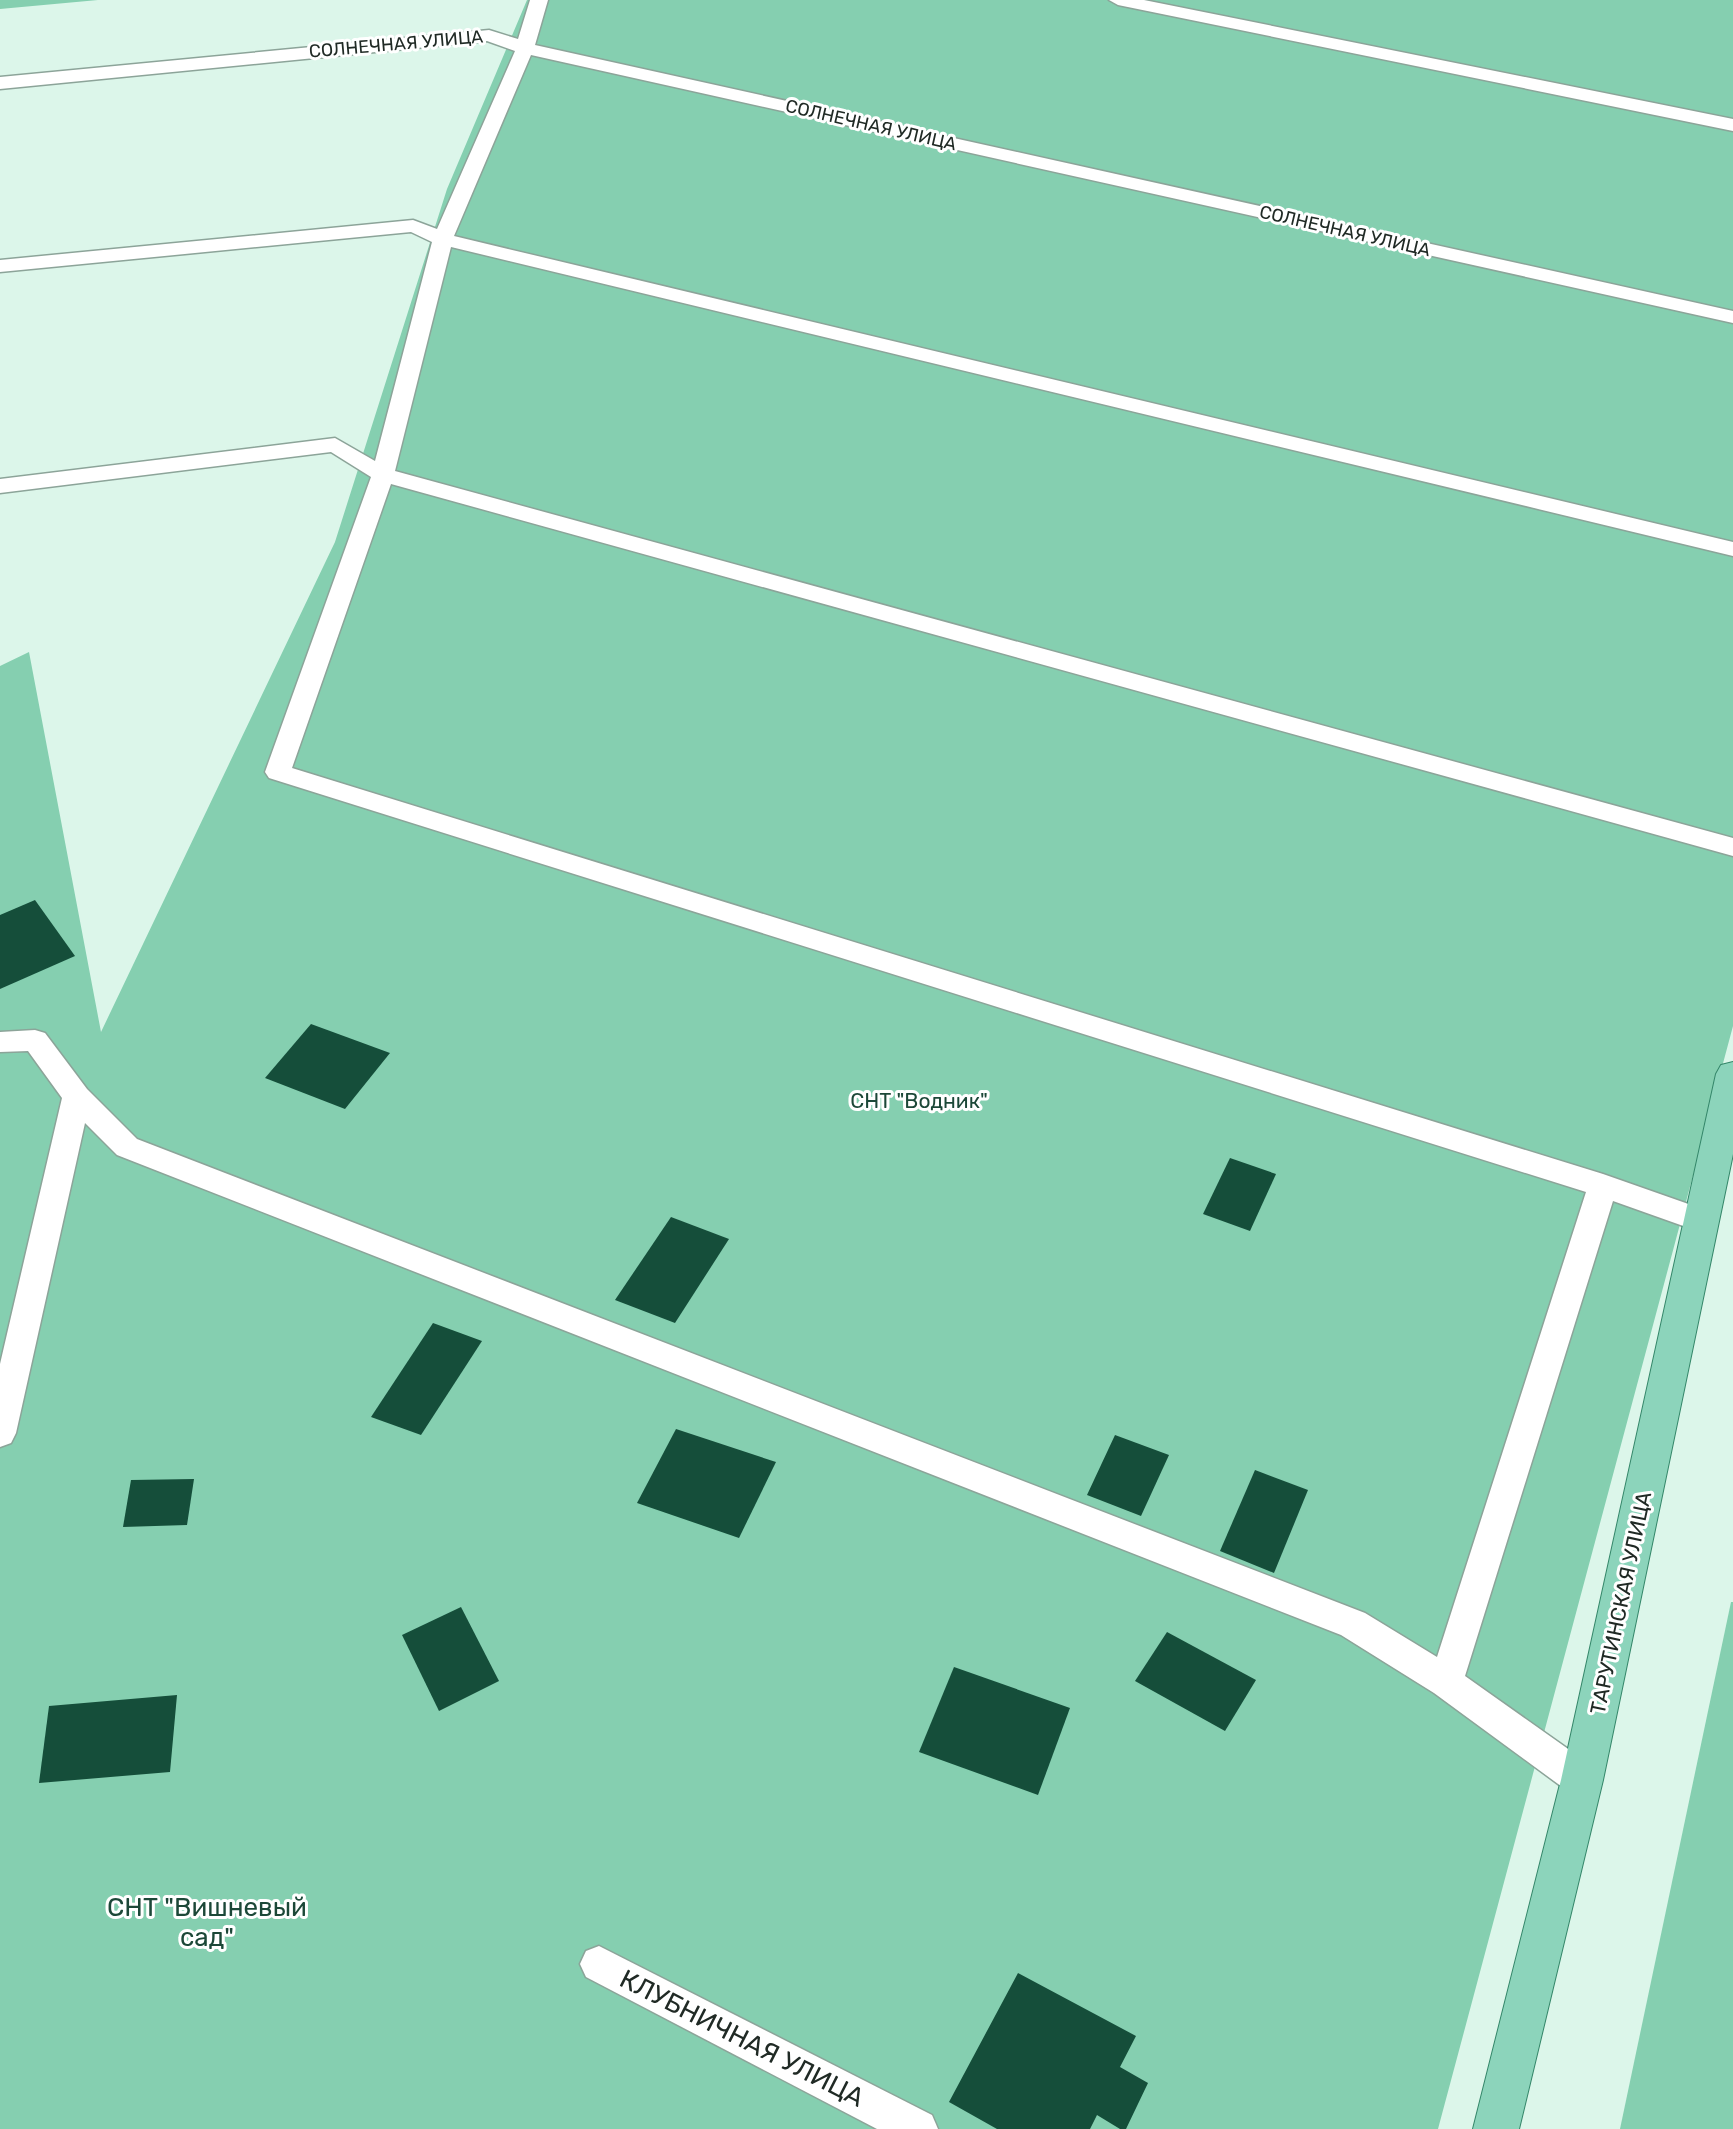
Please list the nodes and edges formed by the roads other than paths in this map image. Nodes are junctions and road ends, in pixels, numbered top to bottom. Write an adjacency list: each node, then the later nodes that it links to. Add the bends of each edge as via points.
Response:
1 (539, 0): 3 (lane)
2 (1118, 0): 5 (lane)
3 (525, 48): 4 (lane, СОЛНЕЧНАЯ УЛИЦА, via 489,35); 6 (lane); 8 (lane, СОЛНЕЧНАЯ УЛИЦА)
4 (0, 83)
5 (1733, 125)
6 (443, 239): 7 (lane, via 413,226); 9 (lane); 11 (lane)
7 (0, 266)
8 (1733, 318)
9 (383, 475): 10 (lane, via 335,445); 12 (lane); 16 (lane, via 278,772)
10 (0, 486)
11 (1733, 549)
12 (1733, 847)
13 (0, 1042): 15 (lane, via 35,1040)
14 (1733, 1074): 17 (main road, ТАРУТИНСКАЯ УЛИЦА)
15 (77, 1097): 18 (lane); 19 (lane, via 128,1147 1353,1624)
16 (1603, 1186): 17 (lane); 19 (lane)
17 (1703, 1221): 20 (main road, ТАРУТИНСКАЯ УЛИЦА)
18 (0, 1433)
19 (1446, 1682): 20 (lane)
20 (1582, 1780): 23 (main road, ТАРУТИНСКАЯ УЛИЦА)
21 (599, 1964): 22 (lane, КЛУБНИЧНАЯ УЛИЦА)
22 (918, 2129)
23 (1496, 2129)

